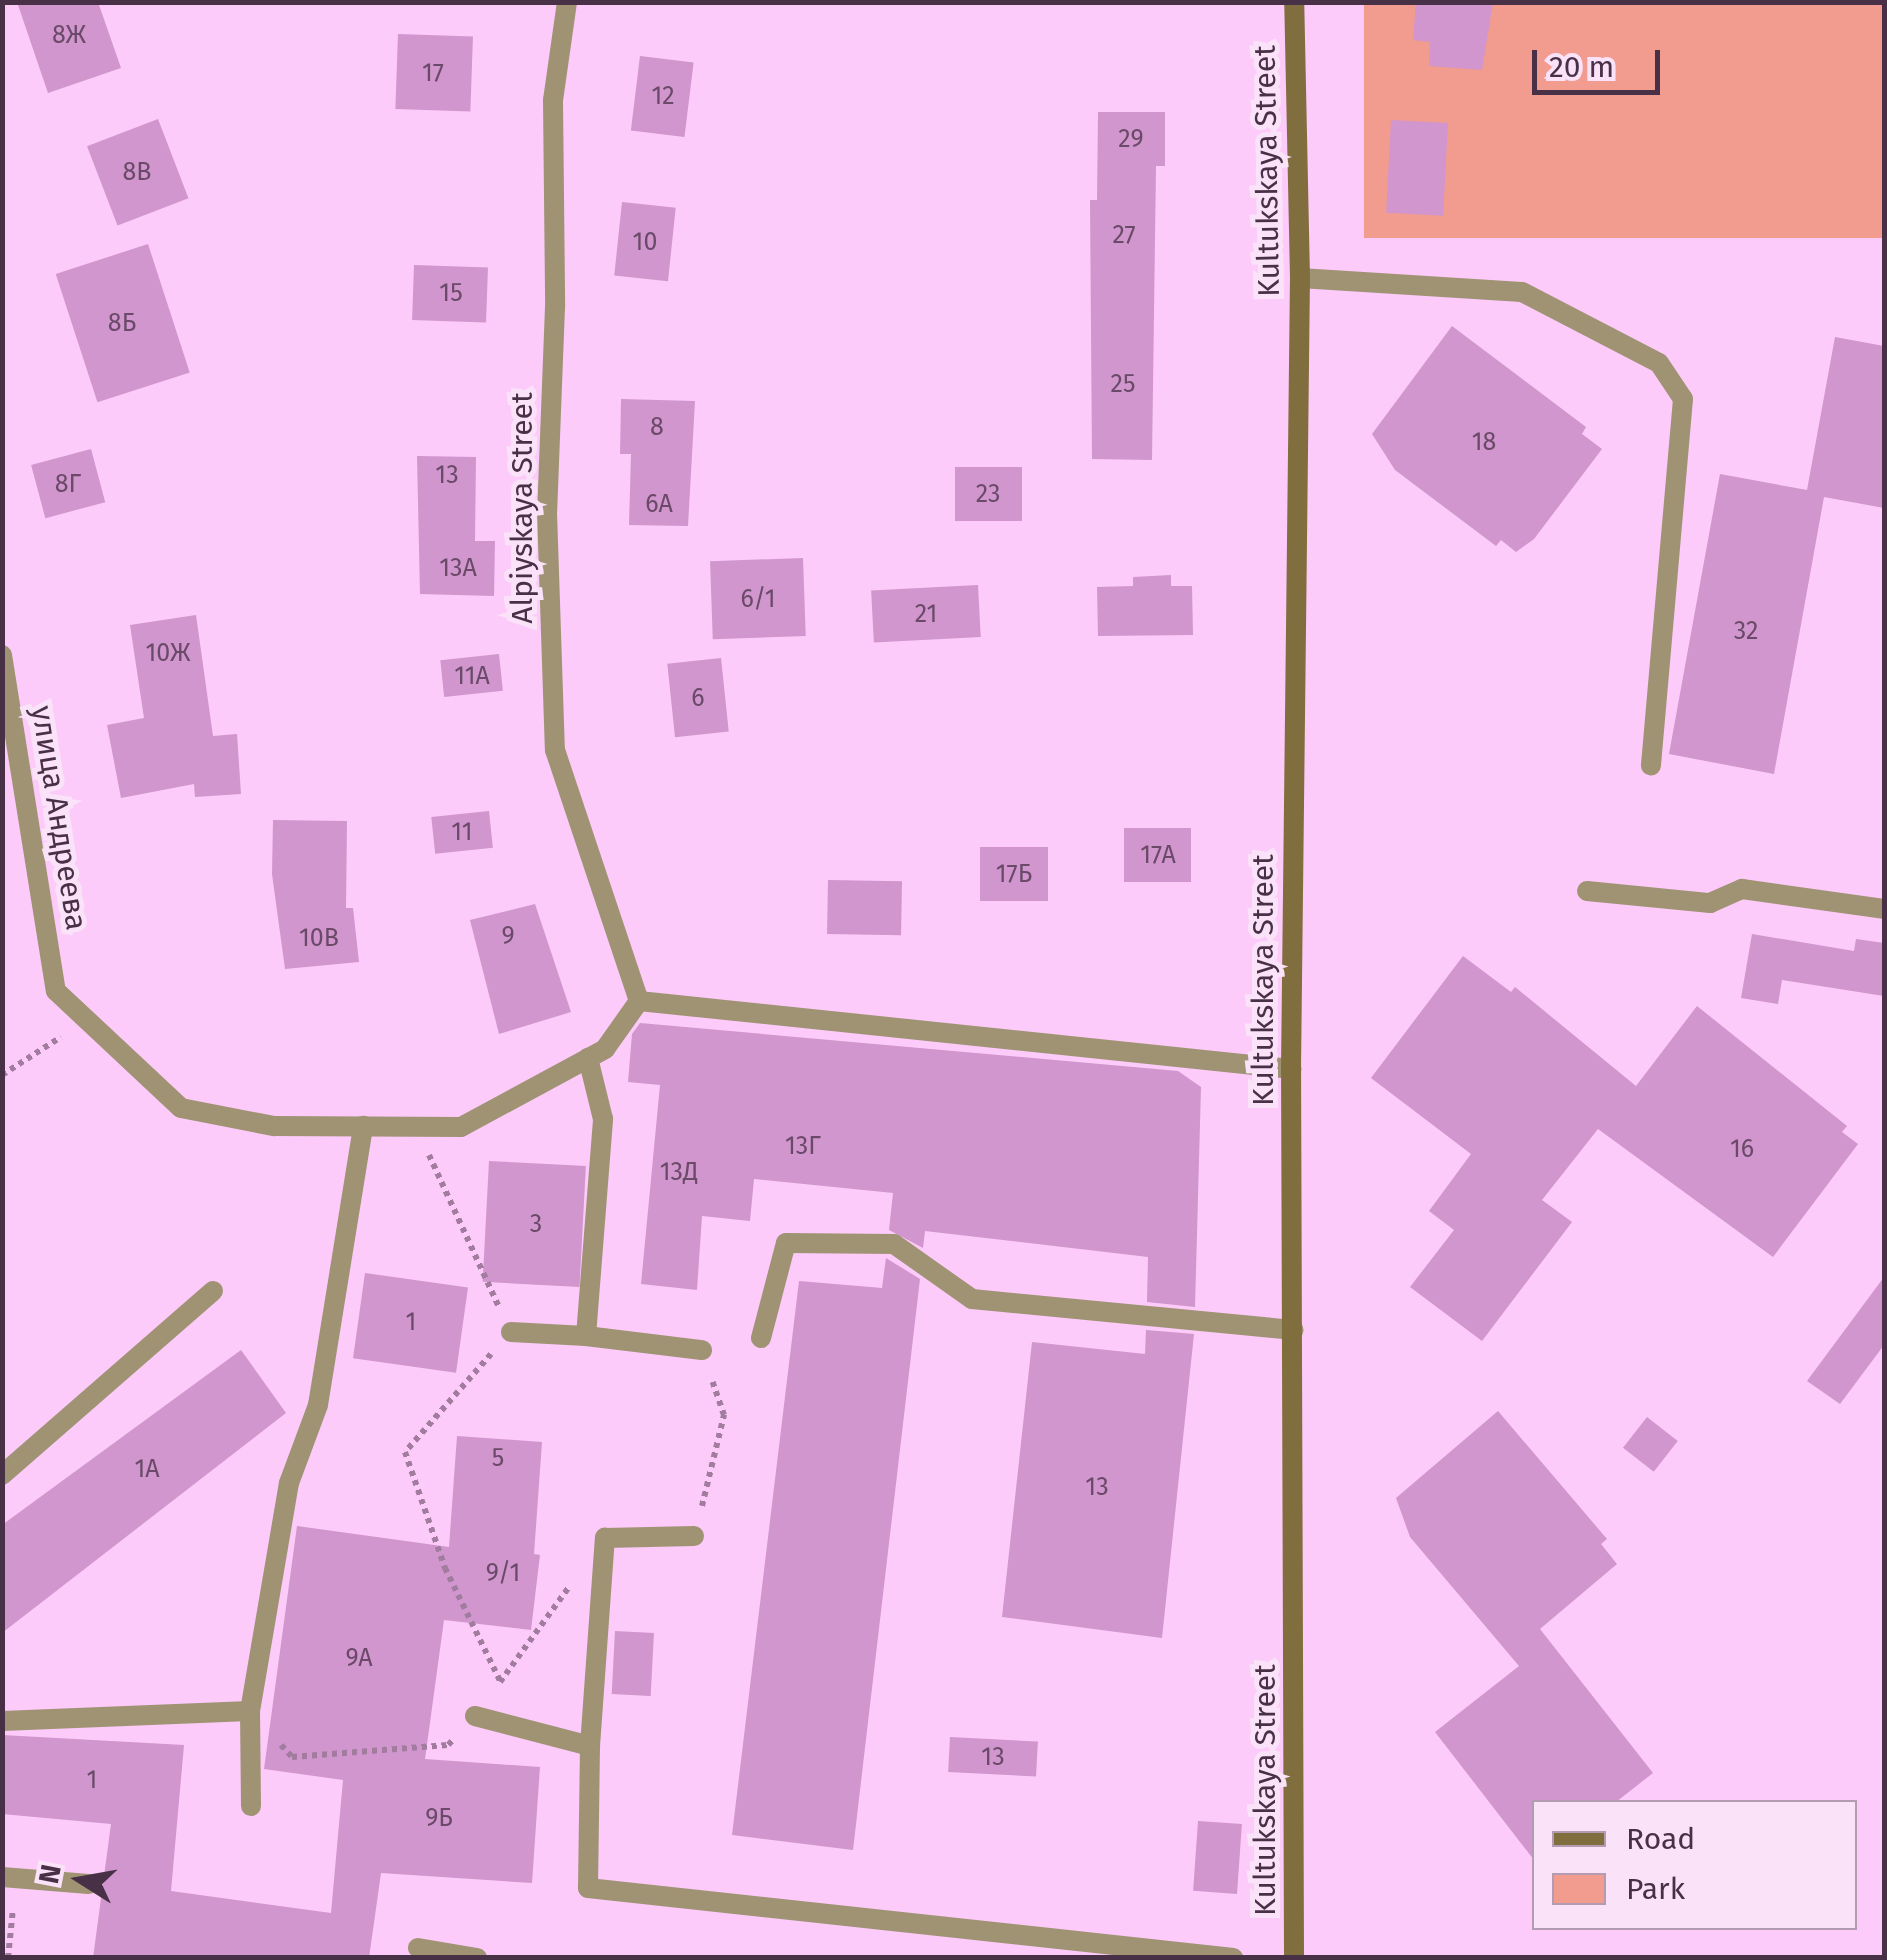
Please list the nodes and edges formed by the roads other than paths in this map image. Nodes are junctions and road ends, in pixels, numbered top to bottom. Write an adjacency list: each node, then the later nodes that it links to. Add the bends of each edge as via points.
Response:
1 (567, 2): 8 (street, Alpiyskaya Street, via 553,100 555,307 547,512 556,750)
2 (1294, 2): 3 (street, Kultukskaya Street)
3 (1300, 278): 5 (street, via 1522,292 1659,363 1684,400); 10 (street, Kultukskaya Street)
4 (2, 656): 11 (street, улица Андреева, via 56,991 180,1108 274,1126)
5 (1651, 766)
6 (1587, 891): 7 (street, via 1710,903 1742,889)
7 (1884, 909)
8 (639, 1001): 9 (street, via 605,1049); 10 (street)
9 (588, 1058): 11 (street, via 461,1127); 15 (street, via 603,1119)
10 (1291, 1069): 13 (street, Kultukskaya Street)
11 (364, 1126): 20 (street, via 318,1404 289,1483)
12 (212, 1291): 18 (street)
13 (1294, 1330): 16 (street, via 972,1298 894,1244 786,1243); 30 (street, Kultukskaya Street)
14 (511, 1332): 15 (street)
15 (586, 1336): 17 (street)
16 (761, 1338)
17 (702, 1350)
18 (2, 1476)
19 (694, 1536): 23 (street, via 604,1538)
20 (250, 1711): 22 (street); 24 (street)
21 (475, 1716): 23 (street)
22 (2, 1720)
23 (590, 1746): 29 (street, via 588,1888)
24 (251, 1806)
25 (9, 1878): 26 (street)
26 (89, 1884)
27 (418, 1948): 28 (street)
28 (477, 1958)
29 (1234, 1958)
30 (1294, 1958)

